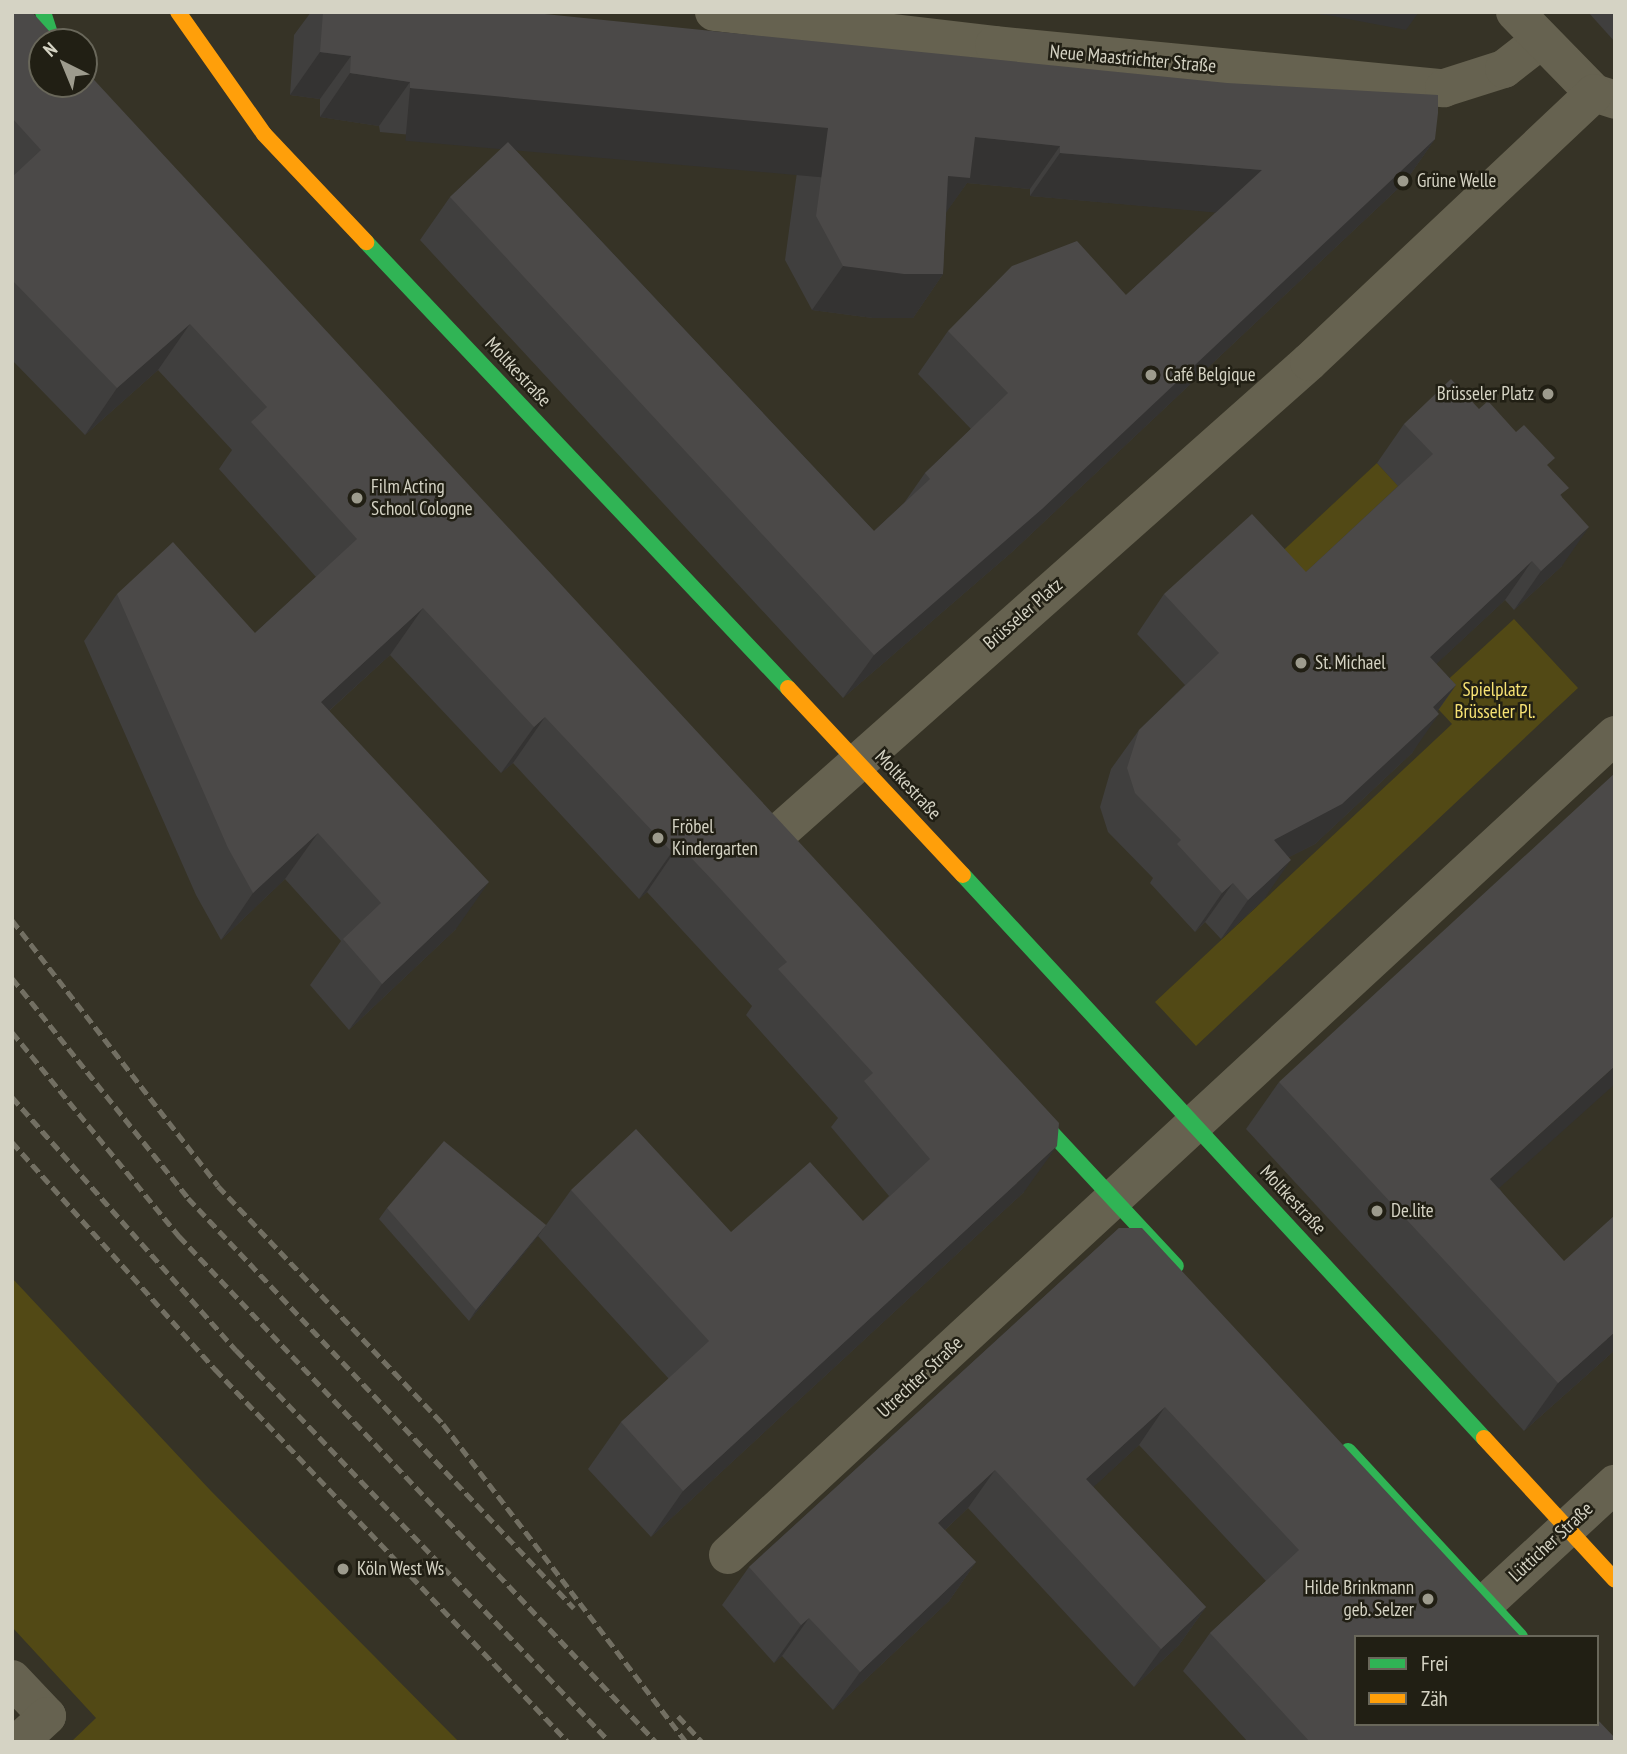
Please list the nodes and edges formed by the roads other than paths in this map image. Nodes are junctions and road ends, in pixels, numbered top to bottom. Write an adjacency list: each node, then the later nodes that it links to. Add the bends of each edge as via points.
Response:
1 (178, 12): 7 (street, Moltkestraße, via 264,134)
2 (714, 12): 4 (street, Neue Maastrichter Straße, via 994,45 1444,88 1504,69)
3 (1514, 12): 4 (street)
4 (1540, 41): 5 (street)
5 (1604, 97): 7 (street, Brüsseler Platz)
6 (1615, 735): 10 (street)
7 (857, 761): 8 (street, Brüsseler Platz); 10 (street, Moltkestraße)
8 (775, 836)
9 (1009, 1088): 11 (street)
10 (1194, 1124): 11 (street); 15 (street, Moltkestraße)
11 (1112, 1198): 12 (street); 16 (street, Utrechter Straße)
12 (1188, 1280)
13 (1340, 1443): 18 (street)
14 (1615, 1484): 15 (street, Lütticher Straße)
15 (1567, 1527): 17 (street, Moltkestraße); 18 (street, Lütticher Straße)
16 (728, 1555)
17 (1615, 1580)
18 (1488, 1601): 19 (street)
19 (1518, 1635)
20 (12, 1679): 21 (street, via 47,1716)
21 (19, 1742)

